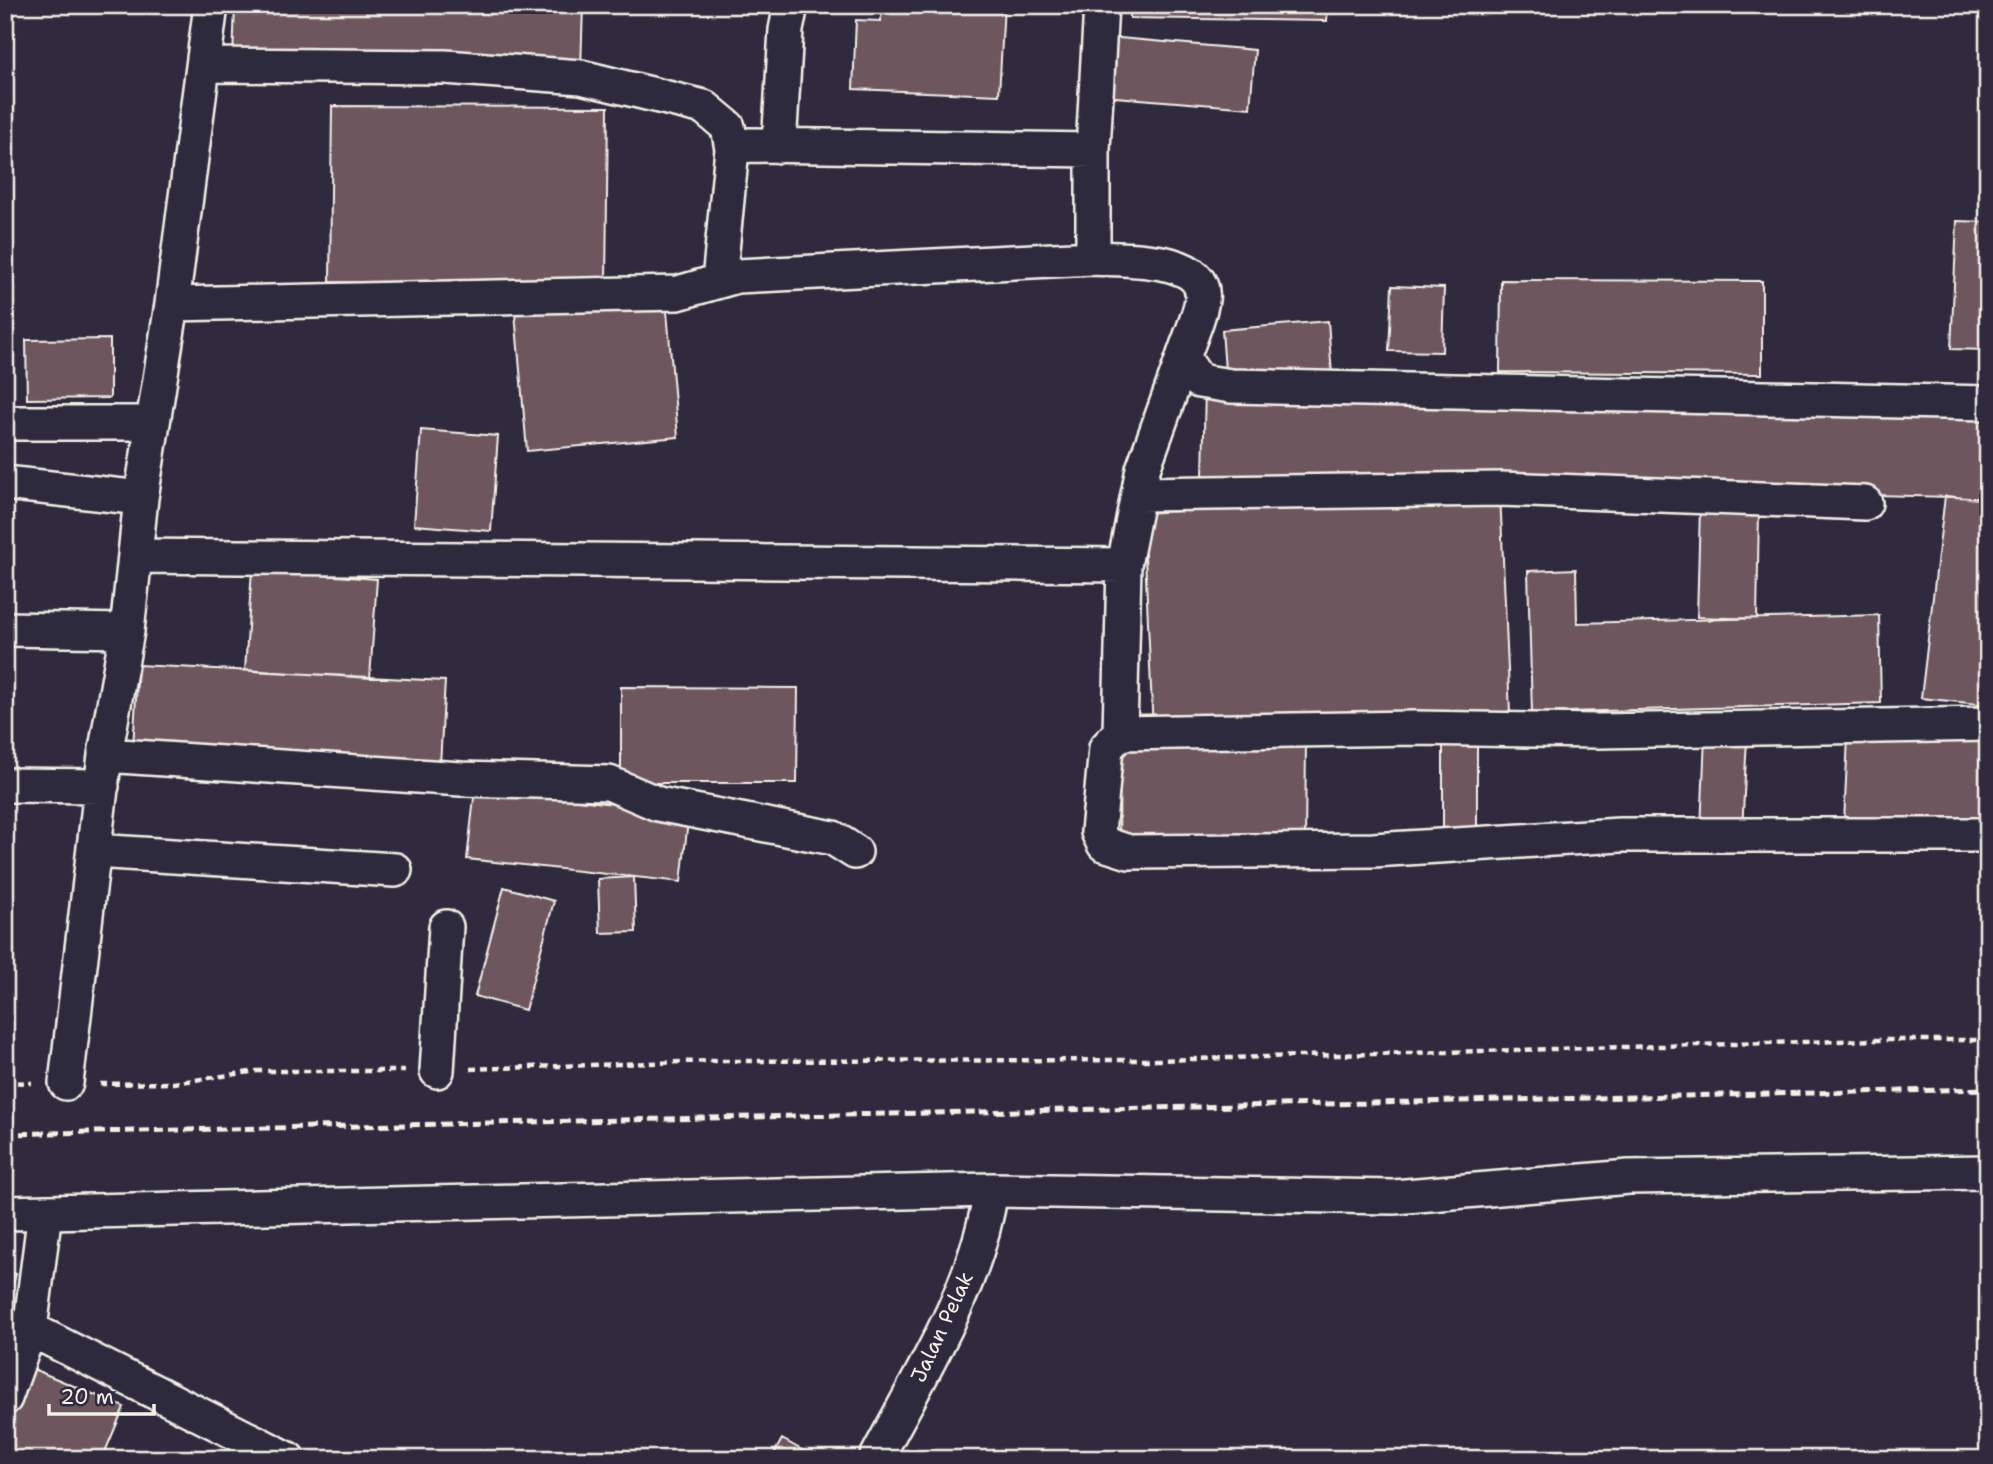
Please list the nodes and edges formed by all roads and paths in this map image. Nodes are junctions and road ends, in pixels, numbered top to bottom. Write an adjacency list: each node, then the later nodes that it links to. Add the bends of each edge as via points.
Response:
1 (211, 5): 4 (street)
2 (791, 5): 5 (street)
3 (1101, 5): 7 (street)
4 (205, 65): 6 (street, via 445,68 581,77 704,107 728,127); 10 (street)
5 (779, 146): 6 (street); 7 (street)
6 (732, 149): 9 (street)
7 (1093, 150): 8 (street)
8 (1093, 257): 9 (street, via 801,271); 11 (street, via 1175,264 1197,278 1203,298)
9 (719, 281): 10 (street, via 678,293)
10 (172, 304): 14 (street)
11 (1183, 358): 12 (street, via 1199,381 1231,386); 16 (street, via 1158,420)
12 (1988, 403)
13 (5, 423): 14 (street)
14 (153, 423): 17 (street)
15 (5, 483): 17 (street)
16 (1139, 494): 18 (street, via 1502,489); 20 (street)
17 (141, 498): 19 (street)
18 (1866, 503)
19 (136, 556): 20 (street); 22 (street)
20 (1124, 565): 24 (street)
21 (5, 629): 22 (street)
22 (127, 631): 25 (street)
23 (1988, 724): 24 (street, via 1599,732 1415,728)
24 (1120, 733): 27 (street, via 1106,748 1098,832 1104,844 1129,852 1373,850 1620,835)
25 (104, 771): 26 (street); 28 (street); 29 (street, via 609,783 658,804 834,838)
26 (5, 785)
27 (1988, 835)
28 (94, 851): 30 (street); 35 (street)
29 (855, 852)
30 (395, 870)
31 (446, 927): 33 (street)
32 (1988, 1040): 33 (path, via 1157,1060 712,1061)
33 (439, 1055): 35 (path, via 164,1084)
34 (5, 1082): 35 (path)
35 (66, 1083)
36 (1988, 1172): 37 (street, via 1629,1177 1394,1197)
37 (991, 1190): 38 (street); 43 (street, Jalan Pelak, via 962,1293)
38 (45, 1212): 39 (street); 40 (street)
39 (5, 1213)
40 (30, 1329): 41 (street); 42 (street)
41 (5, 1398)
42 (288, 1459)
43 (876, 1459)

